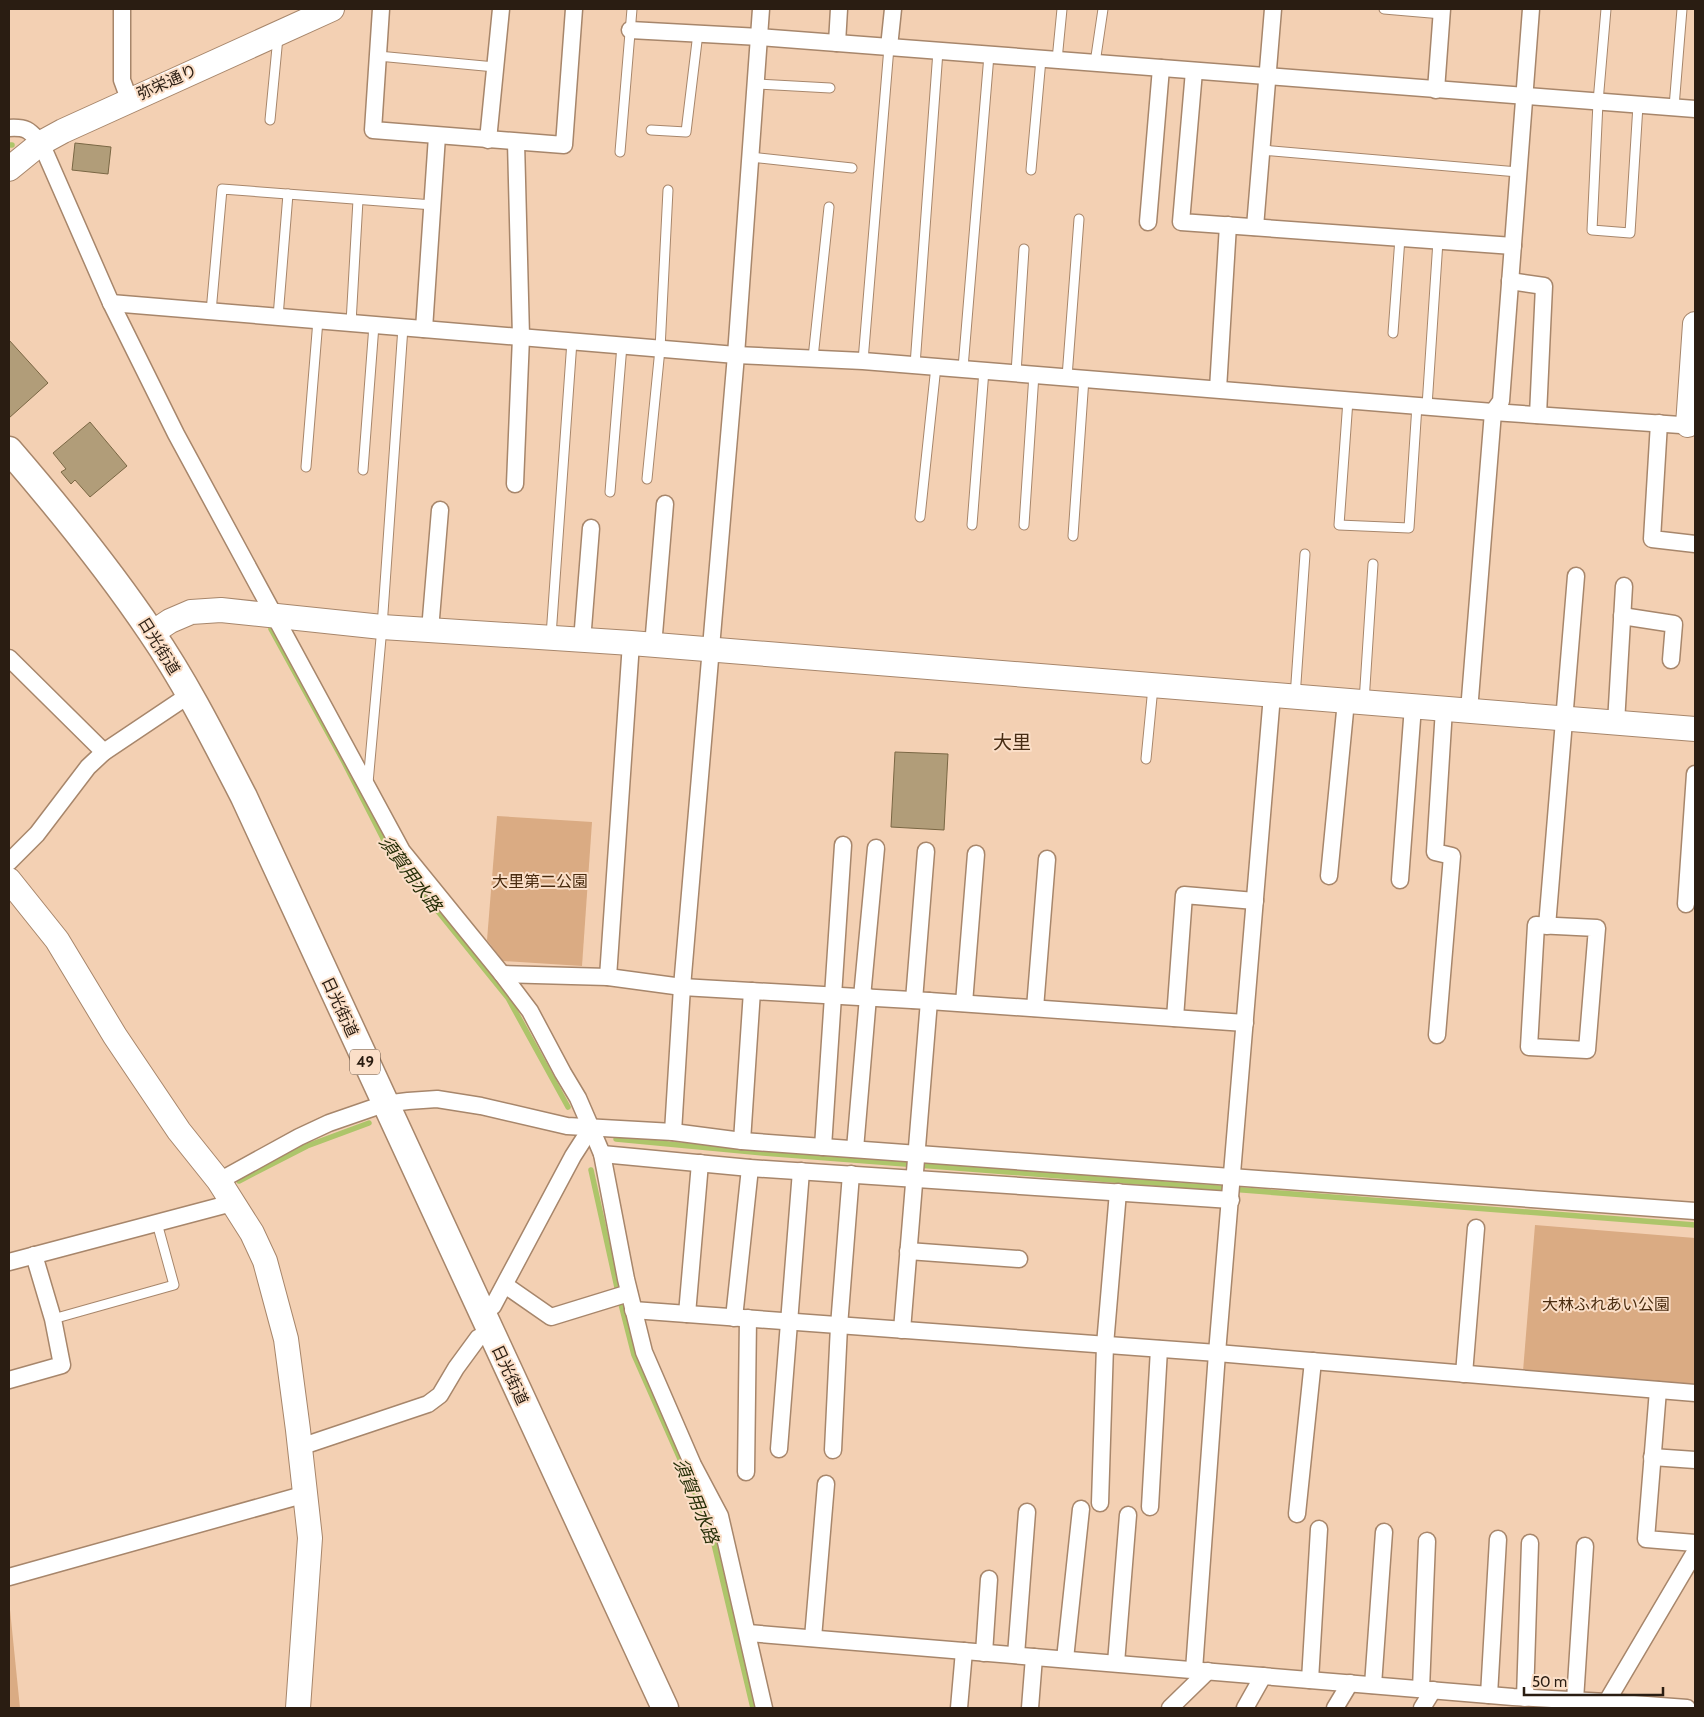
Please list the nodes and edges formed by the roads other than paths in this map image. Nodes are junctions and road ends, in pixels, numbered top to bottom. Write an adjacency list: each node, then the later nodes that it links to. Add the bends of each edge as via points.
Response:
1 (122, 9): 37 (street, via 122,80)
2 (332, 9): 19 (street, 弥栄通り)
3 (381, 9): 26 (street)
4 (501, 9): 29 (street)
5 (574, 9): 48 (street, via 564,145)
6 (632, 9): 18 (lane)
7 (762, 9): 21 (street)
8 (839, 9): 22 (street)
9 (893, 9): 23 (street)
10 (1062, 9): 27 (lane)
11 (1103, 9): 28 (lane)
12 (1273, 9): 32 (street)
13 (1384, 9): 17 (lane)
14 (1531, 9): 36 (street)
15 (1606, 9): 38 (lane)
16 (1682, 9): 40 (lane)
17 (1442, 11): 35 (street)
18 (630, 30): 20 (street); 50 (lane)
19 (279, 32): 37 (street, 弥栄通り); 42 (lane)
20 (698, 34): 21 (street); 44 (lane, via 686,132)
21 (760, 37): 22 (street); 33 (street)
22 (837, 43): 23 (street)
23 (889, 47): 24 (street); 86 (lane)
24 (938, 51): 25 (street); 87 (lane)
25 (988, 55): 27 (street); 89 (lane)
26 (378, 56): 29 (lane); 45 (street, via 372,130)
27 (1049, 59): 28 (street); 54 (lane)
28 (1095, 63): 30 (street)
29 (495, 67): 46 (street)
30 (1161, 68): 31 (street); 62 (street)
31 (1194, 71): 32 (street); 63 (street, via 1181,222)
32 (1268, 77): 35 (street); 49 (street)
33 (756, 84): 34 (lane); 51 (street)
34 (830, 88)
35 (1436, 90): 36 (street)
36 (1524, 96): 38 (street); 55 (street)
37 (129, 100): 47 (street, 弥栄通り)
38 (1598, 102): 39 (street); 39 (lane, via 1592,230 1630,234)
39 (1638, 105): 40 (street)
40 (1674, 108): 41 (street)
41 (1695, 109)
42 (270, 120)
43 (9, 128): 47 (street, via 31,132)
44 (651, 130)
45 (437, 136): 46 (street); 59 (street)
46 (488, 140): 48 (street)
47 (41, 142): 53 (street, 弥栄通り); 70 (street)
48 (516, 142): 80 (street)
49 (1262, 150): 55 (lane); 64 (street)
50 (620, 152)
51 (751, 156): 52 (lane); 84 (street)
52 (852, 168)
53 (9, 169)
54 (1031, 170)
55 (1518, 172): 67 (street)
56 (668, 190): 83 (lane)
57 (288, 194): 58 (lane); 71 (lane, via 222,189); 72 (lane)
58 (358, 200): 59 (lane); 74 (lane)
59 (433, 205): 78 (street)
60 (829, 207): 85 (lane)
61 (1079, 218): 93 (lane)
62 (1148, 222)
63 (1228, 225): 64 (street); 95 (street)
64 (1255, 227): 65 (street)
65 (1400, 238): 66 (street); 79 (lane)
66 (1438, 241): 67 (street); 97 (lane)
67 (1513, 246): 69 (street)
68 (1024, 249): 91 (lane)
69 (1510, 281): 98 (street, via 1501,401); 99 (street, via 1544,286)
70 (111, 304): 71 (street); 120 (street, via 181,443)
71 (211, 312): 72 (street)
72 (278, 317): 73 (street)
73 (318, 320): 74 (street); 103 (lane)
74 (351, 323): 76 (street)
75 (1695, 324): 101 (street)
76 (374, 325): 77 (street); 104 (lane)
77 (403, 328): 78 (street); 122 (lane)
78 (424, 329): 80 (street)
79 (1393, 333)
80 (521, 337): 81 (street); 106 (street)
81 (572, 341): 82 (street); 125 (lane)
82 (622, 346): 83 (street); 107 (lane)
83 (660, 348): 84 (street); 105 (lane)
84 (736, 354): 85 (street); 128 (street)
85 (813, 358): 86 (street)
86 (863, 361): 87 (street)
87 (915, 365): 88 (street)
88 (936, 366): 89 (street); 110 (lane)
89 (963, 368): 90 (street)
90 (984, 370): 91 (street); 111 (lane)
91 (1016, 373): 92 (street)
92 (1034, 374): 93 (street); 112 (lane)
93 (1067, 377): 94 (street)
94 (1084, 378): 95 (street); 114 (lane)
95 (1218, 389): 96 (street)
96 (1348, 400): 97 (street); 97 (lane, via 1340,525 1409,528)
97 (1422, 406): 98 (street)
98 (1493, 412): 99 (street); 137 (street)
99 (1538, 415): 100 (street)
100 (1659, 423): 101 (street); 115 (street, via 1652,540)
101 (1692, 425)
102 (9, 450): 124 (main road, 日光街道 / 49, via 73,526)
103 (306, 467)
104 (363, 470)
105 (647, 479)
106 (515, 484)
107 (610, 492)
108 (665, 504): 127 (street)
109 (440, 510): 123 (street)
110 (920, 517)
111 (972, 525)
112 (1024, 525)
113 (591, 528): 126 (street)
114 (1073, 536)
115 (1695, 544)
116 (1305, 554): 133 (lane)
117 (1373, 564): 134 (lane)
118 (1576, 576): 138 (street)
119 (1624, 586): 121 (street)
120 (275, 616): 122 (street); 124 (street, via 222,610 191,612 170,620); 144 (street)
121 (1622, 616): 130 (street, via 1674,624); 139 (street)
122 (382, 627): 123 (street); 144 (lane)
123 (430, 630): 125 (street)
124 (152, 633): 132 (main road, 日光街道 / 49)
125 (550, 639): 126 (street)
126 (582, 641): 127 (street)
127 (642, 644): 128 (street); 158 (street)
128 (710, 650): 131 (street); 159 (street)
129 (9, 658): 141 (street)
130 (1671, 660)
131 (1154, 686): 133 (street); 142 (lane)
132 (189, 695): 141 (street); 169 (main road, 日光街道 / 49, via 244,797)
133 (1283, 696): 134 (street); 154 (street)
134 (1355, 702): 135 (street); 151 (street)
135 (1413, 706): 136 (street); 153 (street)
136 (1444, 709): 137 (street); 168 (street, via 1435,852 1452,856)
137 (1469, 711): 138 (street)
138 (1565, 718): 139 (street); 156 (street)
139 (1616, 723): 140 (street)
140 (1695, 729)
141 (104, 752): 150 (street, via 88,767 37,834)
142 (1146, 759)
143 (1695, 774): 155 (street)
144 (367, 789): 157 (street, via 402,851)
145 (843, 845): 161 (street)
146 (876, 848): 162 (street)
147 (926, 851): 163 (street)
148 (976, 854): 164 (street)
149 (1047, 859): 165 (street)
150 (9, 862)
151 (1330, 876)
152 (9, 880): 183 (street, via 57,940 115,1036 179,1131)
153 (1400, 880)
154 (1255, 901): 166 (street, via 1184,894); 167 (street)
155 (1686, 904)
156 (1547, 926): 156 (street, via 1596,928 1587,1050 1530,1046 1536,925)
157 (502, 974): 158 (street); 170 (street, via 530,1011)
158 (608, 977): 159 (street)
159 (682, 987): 160 (street); 171 (street)
160 (752, 991): 161 (street); 172 (street)
161 (833, 996): 162 (street); 173 (street)
162 (865, 997): 163 (street); 174 (street)
163 (921, 1000): 164 (street); 176 (street)
164 (964, 1003): 165 (street)
165 (1035, 1008): 166 (street)
166 (1175, 1018): 167 (street)
167 (1245, 1023): 182 (street)
168 (1437, 1035)
169 (384, 1104): 170 (street, via 437,1099); 183 (street, via 329,1123); 200 (main road, 日光街道 / 49)
170 (591, 1128): 171 (street); 175 (street); 194 (street, via 538,1218)
171 (672, 1132): 172 (street)
172 (742, 1141): 173 (street)
173 (823, 1147): 174 (street)
174 (855, 1149): 176 (street)
175 (602, 1154): 177 (street); 195 (street)
176 (916, 1154): 181 (street); 182 (street)
177 (700, 1163): 178 (street); 197 (street)
178 (750, 1168): 179 (street); 198 (street)
179 (801, 1171): 180 (street); 201 (street)
180 (851, 1174): 181 (street); 202 (street)
181 (914, 1178): 184 (street); 190 (street)
182 (1233, 1178): 185 (street); 187 (street)
183 (218, 1181): 186 (street)
184 (1118, 1192): 185 (street); 204 (street)
185 (1231, 1200): 206 (street)
186 (232, 1203): 188 (street); 212 (street, via 265,1261 276,1300 286,1339)
187 (1695, 1211)
188 (157, 1223): 191 (street); 199 (lane, via 174,1285)
189 (1476, 1228): 208 (street)
190 (908, 1251): 192 (street); 203 (street)
191 (34, 1255): 193 (street); 199 (street)
192 (1019, 1259)
193 (9, 1262)
194 (505, 1285): 195 (street, via 551,1317); 200 (street)
195 (629, 1294): 196 (street)
196 (633, 1310): 197 (street); 236 (street, via 644,1352 693,1465 720,1516)
197 (687, 1314): 198 (street)
198 (741, 1318): 201 (street); 217 (street)
199 (53, 1319): 209 (street, via 62,1365)
200 (485, 1322): 212 (street, via 440,1395 428,1404); 255 (main road, 日光街道 / 49)
201 (788, 1322): 202 (street); 213 (street)
202 (840, 1326): 203 (street); 214 (street)
203 (902, 1330): 204 (street)
204 (1105, 1345): 205 (street); 220 (street)
205 (1159, 1349): 206 (street); 221 (street)
206 (1217, 1353): 207 (street); 244 (street)
207 (1313, 1361): 208 (street); 224 (street)
208 (1464, 1374): 210 (street)
209 (9, 1380)
210 (1658, 1390): 211 (street); 215 (street)
211 (1695, 1393)
212 (300, 1447): 219 (street)
213 (779, 1449)
214 (833, 1450)
215 (1652, 1457): 216 (street); 231 (street, via 1646,1539)
216 (1695, 1460)
217 (746, 1472)
218 (826, 1484): 237 (street)
219 (306, 1494): 234 (street); 254 (street, via 310,1538)
220 (1100, 1503)
221 (1150, 1508)
222 (1081, 1509): 242 (street)
223 (1027, 1512): 240 (street)
224 (1297, 1514)
225 (1128, 1515): 243 (street)
226 (1320, 1529): 246 (street)
227 (1384, 1532): 248 (street)
228 (1498, 1539): 250 (street)
229 (1427, 1541): 249 (street)
230 (1530, 1543): 252 (street)
231 (1695, 1543)
232 (1585, 1546): 251 (street)
233 (1695, 1552): 253 (street)
234 (9, 1577)
235 (989, 1579): 239 (street)
236 (748, 1633): 237 (street); 256 (street)
237 (813, 1638): 238 (street)
238 (964, 1651): 239 (street); 257 (street)
239 (984, 1653): 240 (street)
240 (1016, 1655): 241 (street)
241 (1034, 1657): 242 (street); 258 (street)
242 (1065, 1659): 243 (street)
243 (1116, 1663): 244 (street)
244 (1201, 1670): 245 (street); 259 (street)
245 (1263, 1676): 246 (street); 260 (street)
246 (1310, 1680): 247 (street)
247 (1350, 1683): 248 (street); 261 (street)
248 (1373, 1685): 249 (street)
249 (1427, 1690): 250 (street); 262 (street)
250 (1490, 1695): 252 (street)
251 (1575, 1700): 252 (street); 253 (street)
252 (1515, 1701)
253 (1605, 1705): 263 (street)
254 (298, 1708)
255 (665, 1708)
256 (764, 1708)
257 (959, 1708)
258 (1030, 1708)
259 (1170, 1708)
260 (1245, 1708)
261 (1335, 1708)
262 (1422, 1708)
263 (1687, 1708)

